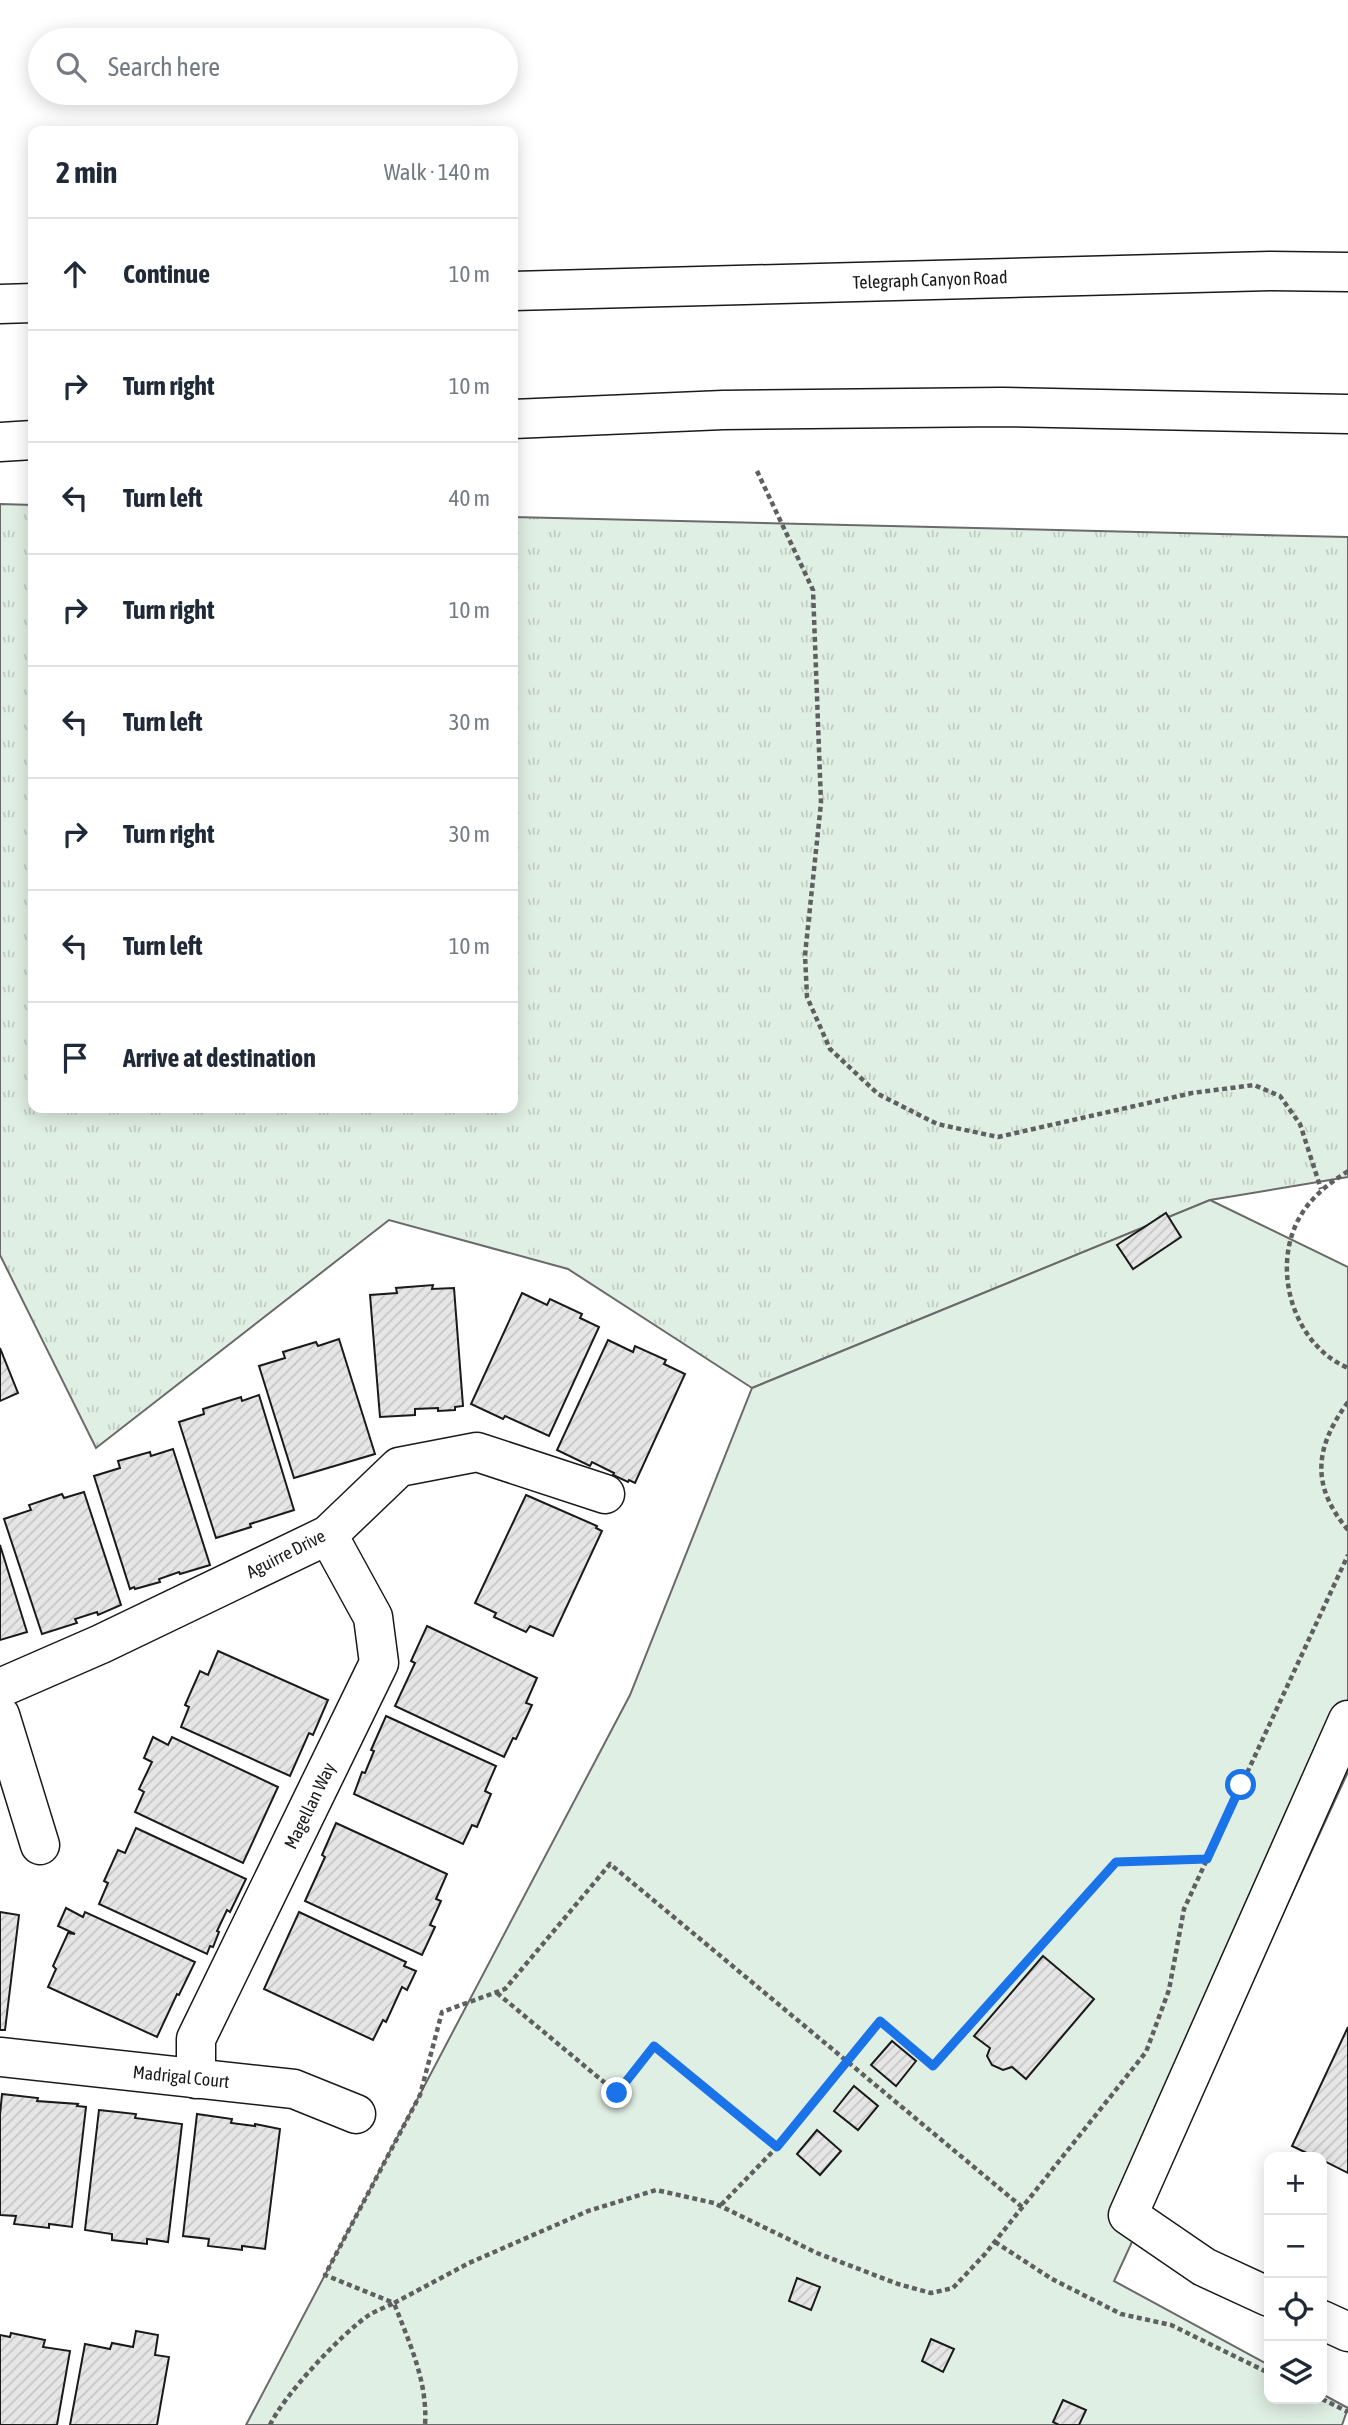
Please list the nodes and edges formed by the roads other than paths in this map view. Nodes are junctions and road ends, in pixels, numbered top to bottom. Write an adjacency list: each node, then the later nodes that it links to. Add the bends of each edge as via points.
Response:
1 (1348, 272): 2 (street, Telegraph Canyon Road)
2 (518, 291)
3 (28, 303): 4 (street)
4 (0, 304)
5 (1348, 414): 6 (street, via 1002,407 734,410)
6 (518, 419)
7 (28, 440): 8 (street)
8 (0, 442)
9 (605, 1493): 10 (street, Aguirre Drive, via 477,1452 399,1467)
10 (328, 1535): 11 (street, Aguirre Drive); 16 (street, Magellan Way, via 373,1617 379,1663 196,2039)
11 (0, 1688)
12 (0, 1715): 14 (street)
13 (1348, 1720): 18 (street, via 1128,2215 1204,2267)
14 (40, 1845)
15 (0, 2057): 16 (street, Madrigal Court)
16 (196, 2079): 17 (street, Madrigal Court, via 294,2089)
17 (356, 2114)
18 (1264, 2295)
19 (1327, 2322): 20 (street)
20 (1348, 2332)

